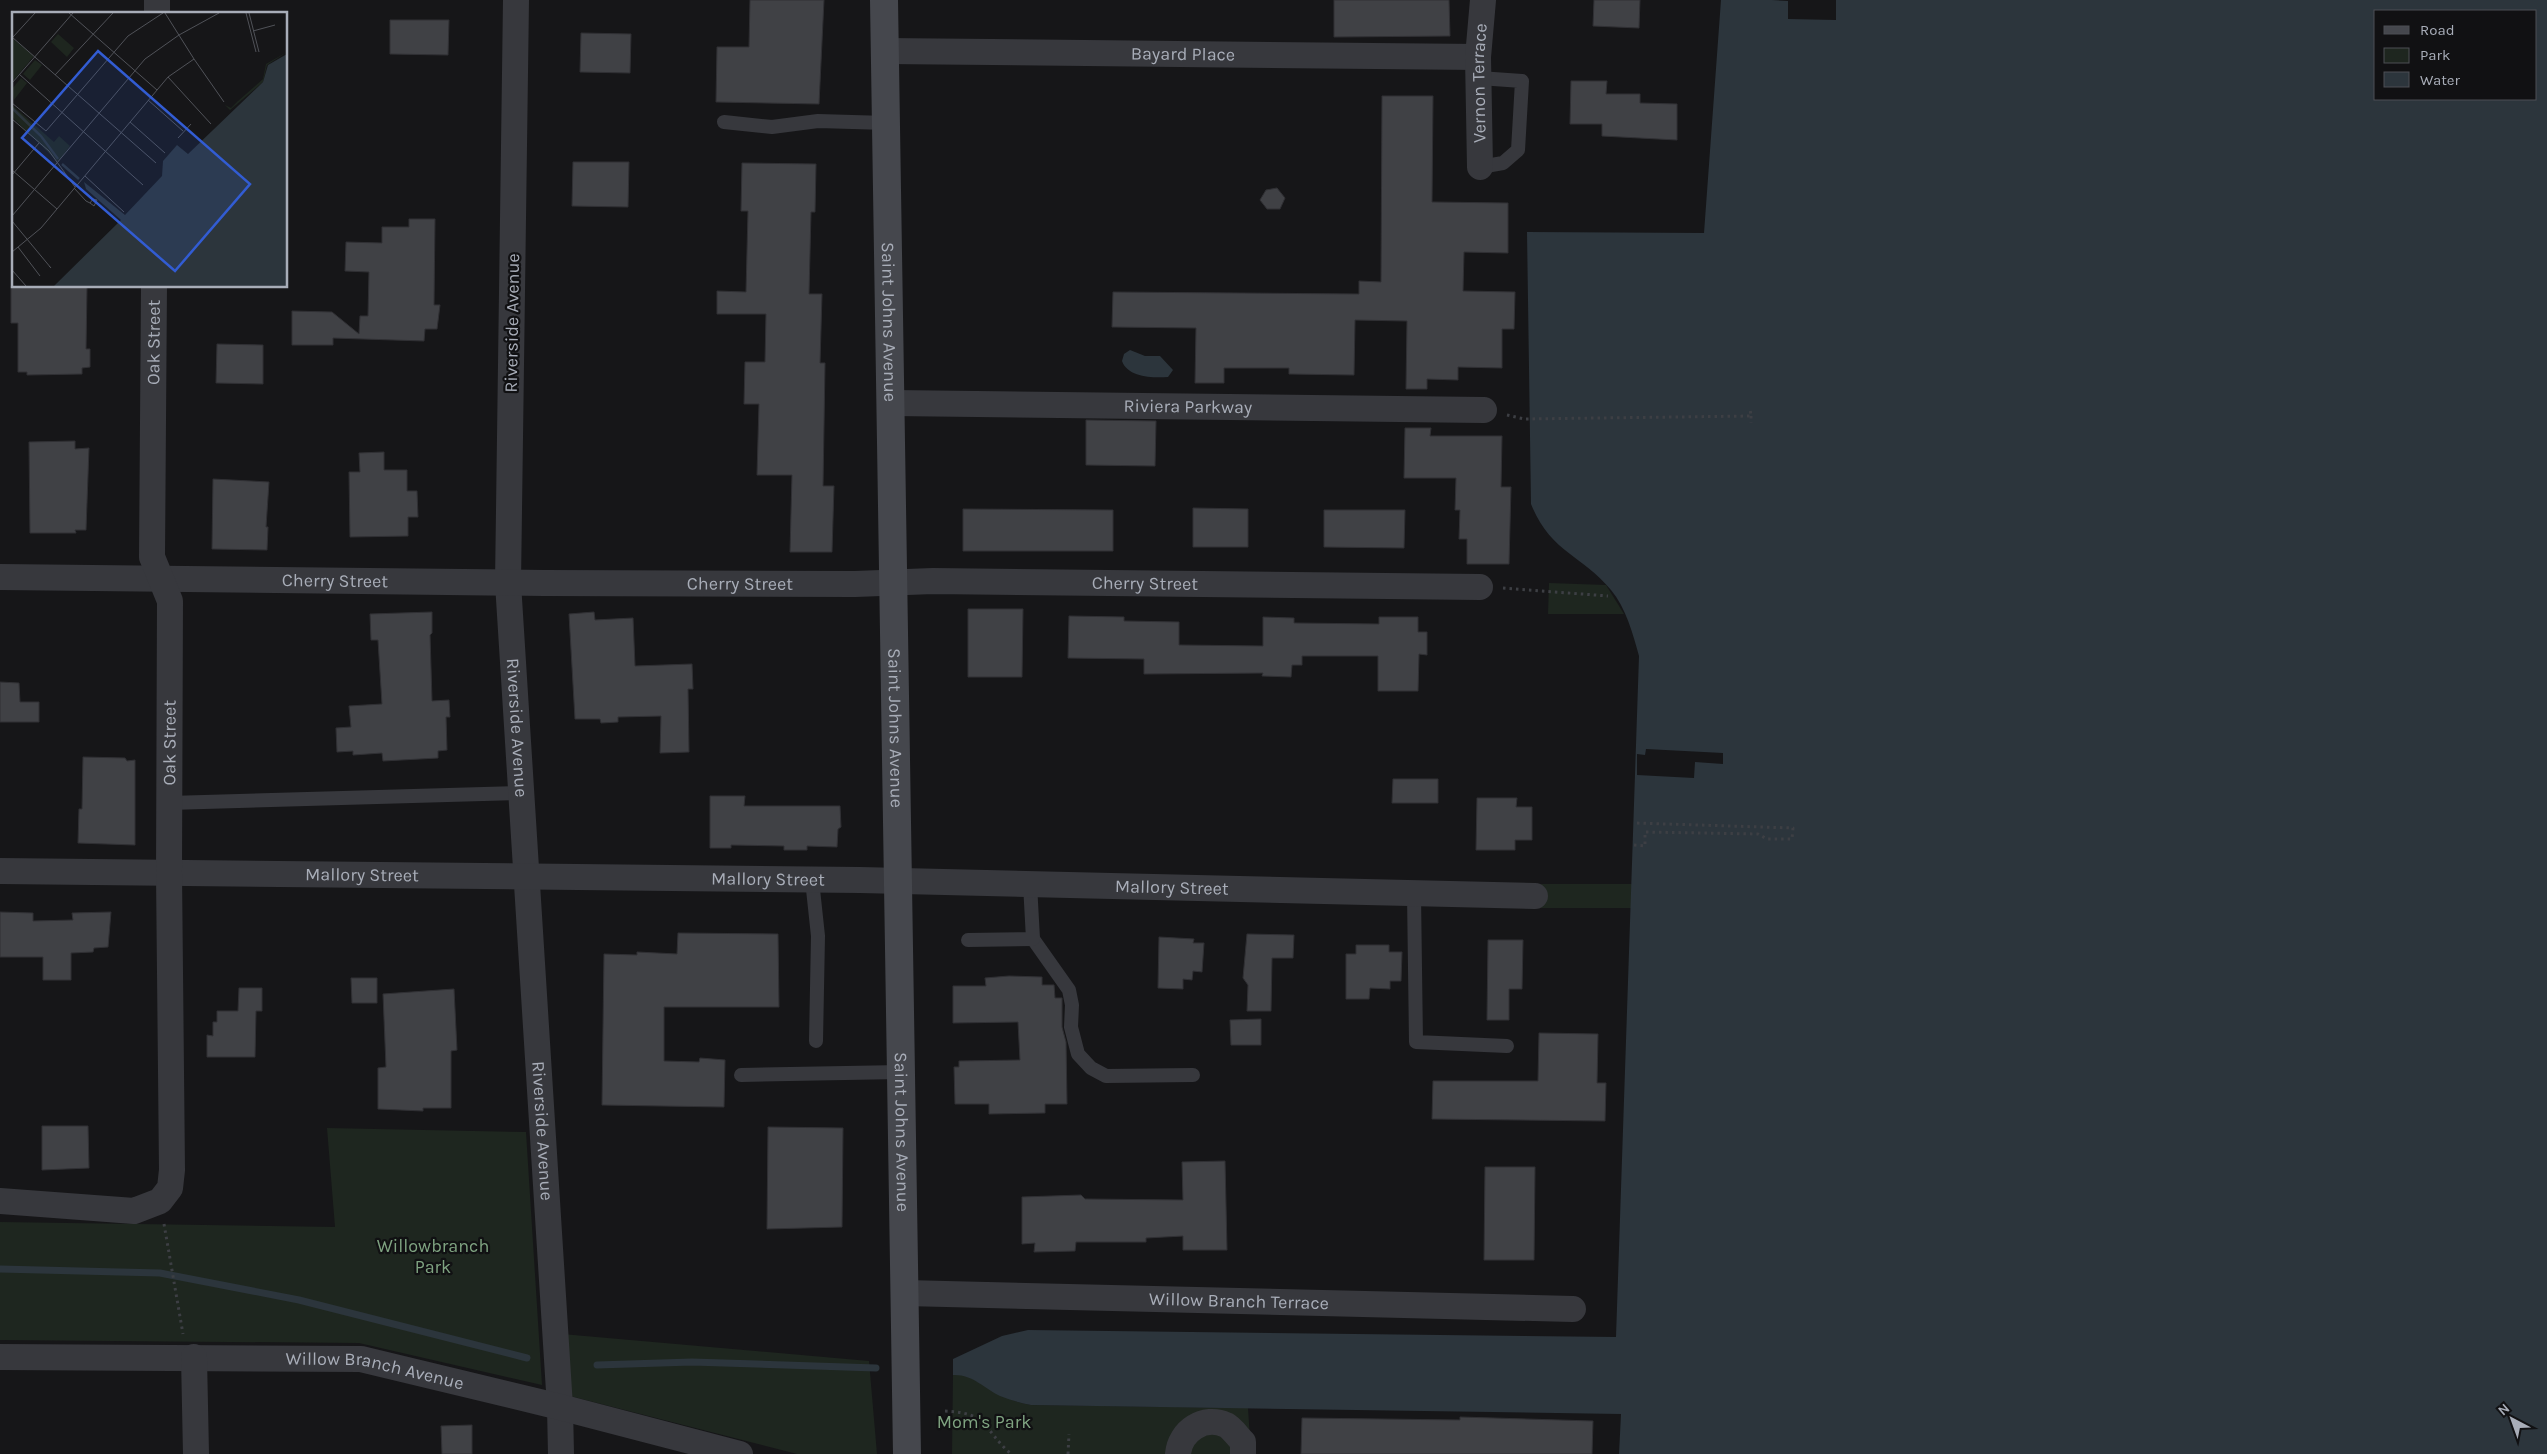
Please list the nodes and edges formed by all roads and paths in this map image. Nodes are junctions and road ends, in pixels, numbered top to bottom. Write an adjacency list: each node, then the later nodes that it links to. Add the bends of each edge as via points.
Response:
1 (516, 0): 18 (street, Riverside Avenue)
2 (884, 0): 4 (main road, Saint Johns Avenue)
3 (1484, 0): 5 (street, Vernon Terrace)
4 (886, 51): 5 (street, Bayard Place); 7 (main road, Saint Johns Avenue)
5 (1479, 68): 8 (street, Vernon Terrace); 8 (lane, via 1522,80 1518,150 1503,163)
6 (724, 122): 7 (lane, via 772,127 818,121)
7 (887, 123): 10 (main road, Saint Johns Avenue)
8 (1480, 166)
9 (154, 288): 17 (street, Oak Street, via 152,557)
10 (892, 403): 12 (street, Riviera Parkway); 19 (main road, Saint Johns Avenue)
11 (1750, 408): 13 (path)
12 (1484, 410)
13 (1751, 416): 14 (path); 15 (path)
14 (1524, 419)
15 (1751, 422)
16 (0, 577): 17 (street, Cherry Street)
17 (161, 578): 18 (street, Cherry Street); 23 (street, Oak Street, via 170,601)
18 (508, 583): 19 (street, Cherry Street); 22 (street, Riverside Avenue)
19 (893, 584): 20 (street, Cherry Street, via 934,581); 30 (main road, Saint Johns Avenue)
20 (1480, 587): 21 (path)
21 (1608, 596)
22 (521, 793): 23 (lane); 28 (street, Riverside Avenue)
23 (169, 803): 27 (street, Oak Street)
24 (1635, 824): 25 (path, via 1793,828 1792,839 1767,839 1758,834 1645,832 1645,846)
25 (1634, 845)
26 (0, 871): 27 (street, Mallory Street)
27 (169, 873): 28 (street, Mallory Street); 41 (street, Oak Street, via 170,1188 160,1201 134,1211)
28 (526, 876): 29 (street, Mallory Street); 47 (street, Riverside Avenue)
29 (812, 880): 30 (street, Mallory Street); 36 (lane, via 818,936)
30 (898, 881): 31 (street, Mallory Street); 38 (main road, Saint Johns Avenue)
31 (1030, 884): 32 (street, Mallory Street); 34 (lane)
32 (1414, 894): 33 (street, Mallory Street); 37 (lane, via 1416,1042)
33 (1535, 896)
34 (1033, 939): 35 (lane); 40 (lane, via 1069,990 1071,1028 1078,1054 1091,1068 1106,1076)
35 (968, 940)
36 (816, 1041)
37 (1507, 1046)
38 (901, 1072): 39 (lane); 43 (main road, Saint Johns Avenue)
39 (741, 1075)
40 (1193, 1075)
41 (0, 1201)
42 (168, 1250): 45 (path)
43 (905, 1293): 44 (street, Willow Branch Terrace); 53 (main road, Saint Johns Avenue)
44 (1573, 1309)
45 (189, 1346): 46 (street, Willow Branch Avenue); 47 (street, Willow Branch Avenue, via 361,1359); 50 (street)
46 (0, 1357)
47 (560, 1407): 51 (street, Riverside Avenue); 52 (street, Willow Branch Avenue)
48 (945, 1411): 54 (path, via 972,1414 980,1419 995,1440)
49 (1069, 1434): 55 (path)
50 (196, 1454)
51 (562, 1454)
52 (740, 1454)
53 (907, 1454)
54 (1011, 1454)
55 (1068, 1454)
56 (1178, 1454): 57 (street, via 1179,1443 1194,1426 1209,1422 1228,1425 1243,1442)
57 (1243, 1454)

